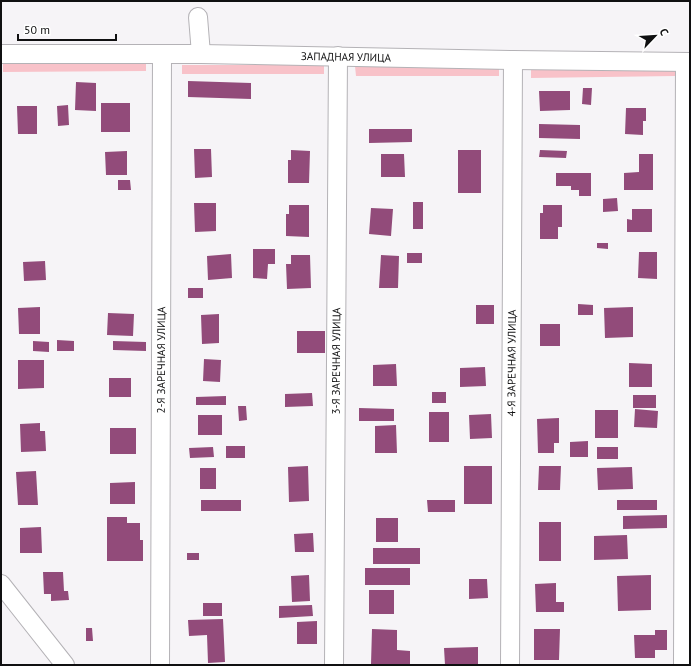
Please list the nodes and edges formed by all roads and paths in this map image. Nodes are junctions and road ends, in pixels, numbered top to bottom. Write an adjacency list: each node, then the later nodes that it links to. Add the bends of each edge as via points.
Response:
1 (198, 17): 3 (street)
2 (1, 54): 4 (street, ЗАПАДНАЯ УЛИЦА)
3 (202, 54): 4 (street, ЗАПАДНАЯ УЛИЦА); 5 (street, ЗАПАДНАЯ УЛИЦА)
4 (162, 55): 10 (street, 2-Я ЗАРЕЧНАЯ УЛИЦА)
5 (338, 56): 6 (street, ЗАПАДНАЯ УЛИЦА); 11 (street, 3-Я ЗАРЕЧНАЯ УЛИЦА)
6 (514, 60): 7 (street, ЗАПАДНАЯ УЛИЦА); 12 (street, 4-Я ЗАРЕЧНАЯ УЛИЦА)
7 (688, 62): 13 (street)
8 (1, 584): 9 (street)
9 (65, 665)
10 (160, 665)
11 (334, 665)
12 (510, 665)
13 (683, 665)

